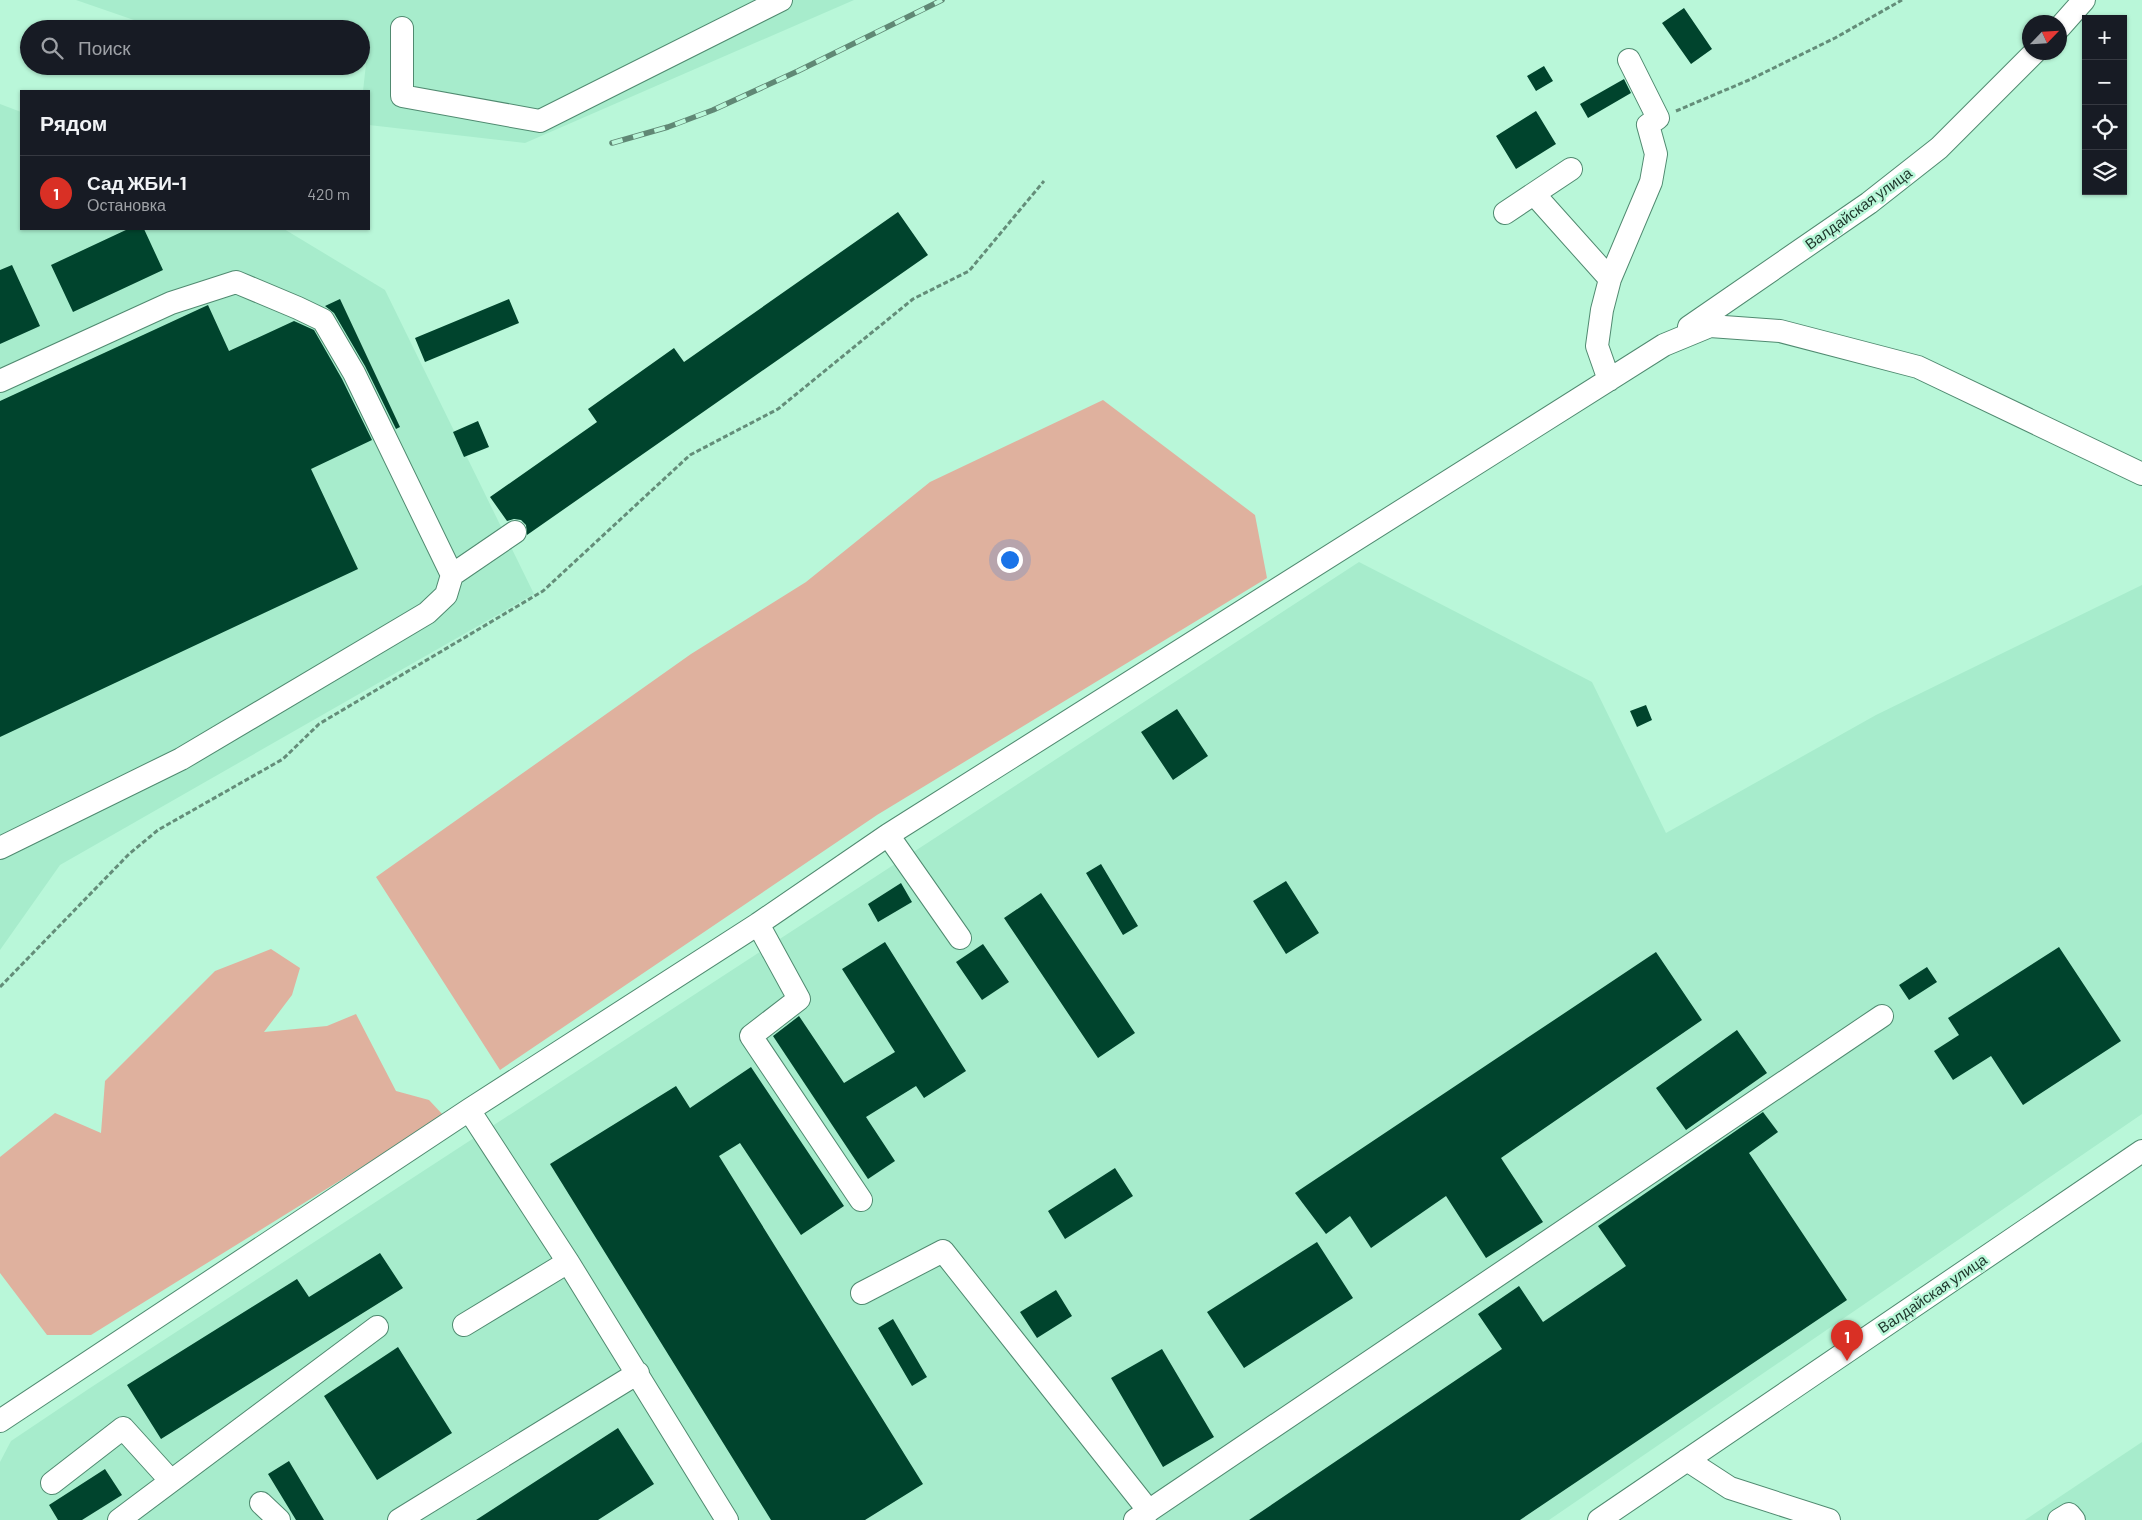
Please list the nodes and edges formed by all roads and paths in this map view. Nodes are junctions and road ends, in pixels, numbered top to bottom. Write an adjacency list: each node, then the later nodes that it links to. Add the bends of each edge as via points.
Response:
1 (781, 0): 5 (street, via 540,121 402,96)
2 (1902, 0): 8 (path, via 1758,76)
3 (2084, 0): 4 (street)
4 (2067, 19)
5 (402, 28)
6 (1629, 60): 8 (street)
7 (2028, 60): 14 (street, Валдайская улица, via 1939,148 1869,203)
8 (1658, 118): 13 (street, via 1648,126 1656,154 1652,182)
9 (1571, 169): 11 (street)
10 (1044, 181): 24 (path, via 969,271 913,300 778,409 690,455 542,591 319,724 283,759 158,830 129,854)
11 (1534, 194): 12 (street); 13 (street)
12 (1505, 213)
13 (1610, 280): 15 (street, via 1597,346)
14 (1664, 345): 15 (street); 17 (street, via 1710,326 1780,331 1918,367)
15 (1609, 380): 20 (street)
16 (0, 381): 19 (street, via 171,303 236,282 298,308 323,320 354,373)
17 (2142, 474)
18 (515, 532): 19 (street)
19 (452, 575): 21 (street, via 446,595 427,612 181,758)
20 (888, 835): 22 (street); 23 (street)
21 (0, 848)
22 (758, 924): 26 (street); 28 (street, via 799,999 751,1036)
23 (960, 938)
24 (0, 986)
25 (1882, 1016): 39 (street)
26 (469, 1110): 29 (street); 34 (street)
27 (2142, 1151): 35 (street, Валдайская улица)
28 (861, 1200)
29 (568, 1262): 31 (street); 33 (street)
30 (862, 1293): 39 (street, via 943,1251)
31 (464, 1325)
32 (377, 1327): 36 (street)
33 (638, 1373): 42 (street); 43 (street)
34 (0, 1421)
35 (1687, 1460): 44 (street, Валдайская улица); 45 (street, via 1730,1488)
36 (171, 1481): 37 (street, via 122,1428); 40 (street)
37 (52, 1483)
38 (261, 1503): 41 (street)
39 (1142, 1515)
40 (119, 1520)
41 (279, 1520)
42 (399, 1520)
43 (727, 1520)
44 (1598, 1520)
45 (1829, 1520)
46 (2059, 1520): 47 (street, via 2069,1514)
47 (2074, 1520)

